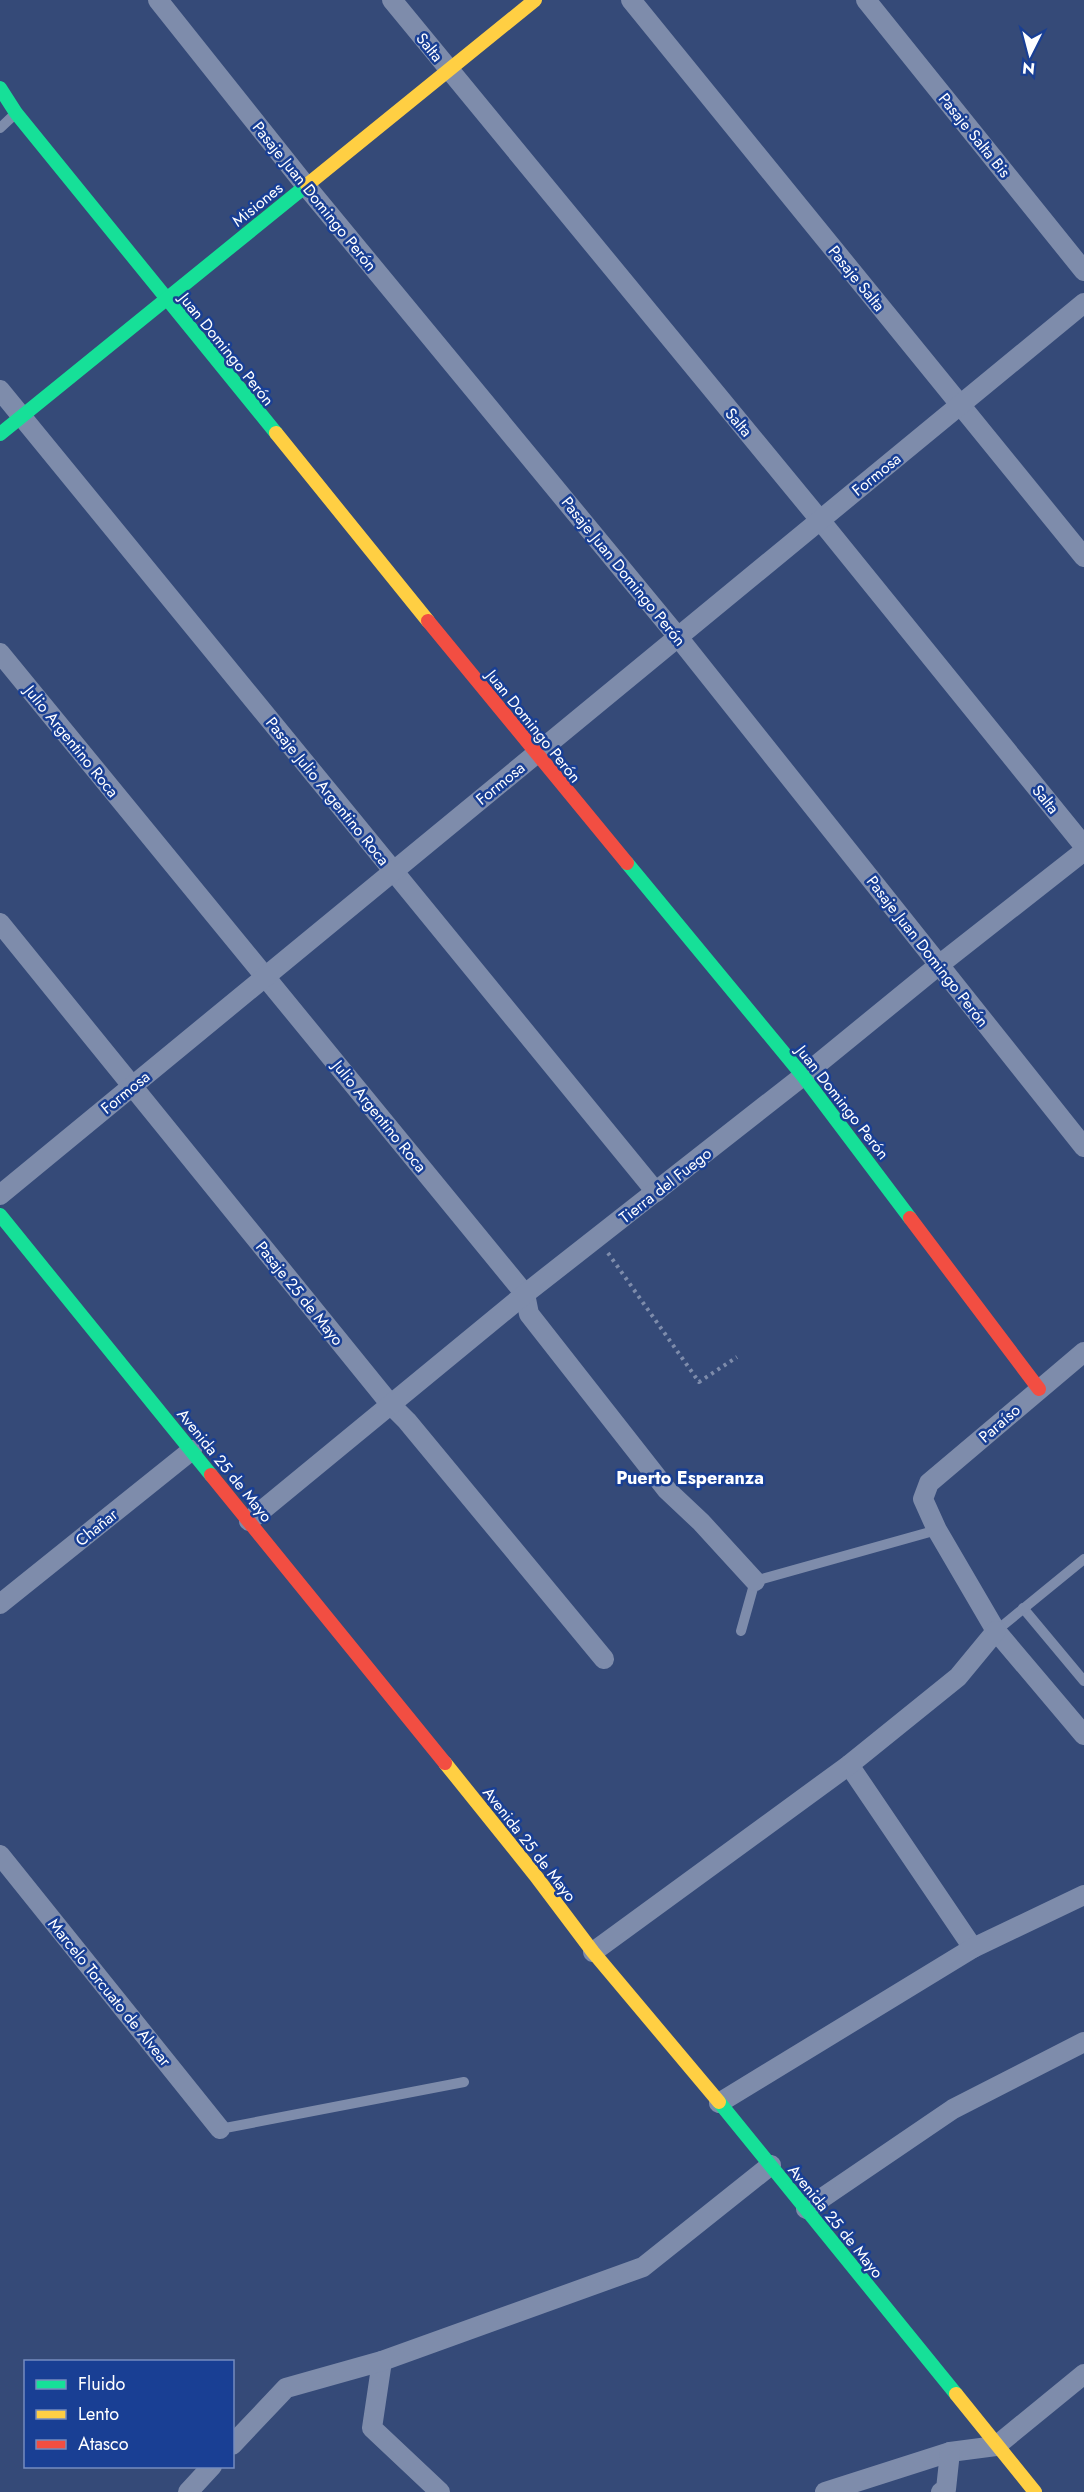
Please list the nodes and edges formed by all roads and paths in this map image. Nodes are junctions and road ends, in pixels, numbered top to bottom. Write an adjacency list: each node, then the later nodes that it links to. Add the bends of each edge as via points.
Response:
1 (158, 0): 10 (street, Pasaje Juan Domingo Perón)
2 (392, 0): 6 (street, Salta)
3 (535, 0): 6 (street, Misiones)
4 (631, 0): 15 (street, Pasaje Salta)
5 (866, 0): 11 (street, Pasaje Salta Bis)
6 (449, 70): 10 (street, Misiones); 18 (street, Salta)
7 (0, 88): 8 (street, Juan Domingo Perón)
8 (16, 113): 9 (lane); 12 (street, Juan Domingo Perón)
9 (0, 128)
10 (306, 186): 12 (street, Misiones); 20 (street, Pasaje Juan Domingo Perón)
11 (1084, 270)
12 (166, 300): 16 (street, Misiones); 22 (street, Juan Domingo Perón)
13 (1084, 303): 15 (street, Formosa)
14 (0, 390): 16 (street, Pasaje Julio Argentino Roca)
15 (960, 405): 18 (street, Formosa); 19 (street, Pasaje Salta)
16 (22, 416): 17 (street, Misiones); 25 (street, Pasaje Julio Argentino Roca)
17 (0, 434)
18 (820, 520): 20 (street, Formosa); 23 (street, Salta)
19 (1084, 557)
20 (678, 637): 22 (street, Formosa); 27 (street, Pasaje Juan Domingo Perón)
21 (0, 653): 28 (street, Julio Argentino Roca)
22 (536, 754): 25 (street, Formosa); 29 (street, Juan Domingo Perón)
23 (1084, 846)
24 (1084, 851): 27 (street, Tierra del Fuego)
25 (393, 871): 28 (street, Formosa); 32 (street, Pasaje Julio Argentino Roca)
26 (0, 923): 30 (street, Pasaje 25 de Mayo)
27 (939, 965): 29 (street, Tierra del Fuego); 31 (street, Pasaje Juan Domingo Perón)
28 (266, 976): 30 (street, Formosa); 36 (street, Julio Argentino Roca)
29 (803, 1076): 32 (street, Tierra del Fuego); 39 (street, Juan Domingo Perón)
30 (133, 1085): 33 (street, Formosa); 40 (street, Pasaje 25 de Mayo)
31 (1084, 1147)
32 (656, 1192): 35 (street, Tierra del Fuego)
33 (0, 1195)
34 (0, 1215): 41 (street, Avenida 25 de Mayo)
35 (597, 1238): 36 (street, Tierra del Fuego); 38 (path, via 699,1382)
36 (525, 1294): 40 (street, Tierra del Fuego); 45 (street, Julio Argentino Roca, via 529,1314 667,1490)
37 (1084, 1352): 39 (street, Paraíso)
38 (737, 1357)
39 (1039, 1389): 43 (street, Paraíso, via 929,1483 922,1500)
40 (391, 1405): 42 (street, Tierra del Fuego); 50 (street, Pasaje 25 de Mayo)
41 (192, 1450): 42 (street, Avenida 25 de Mayo); 46 (street, Chañar)
42 (249, 1521): 57 (street, Avenida 25 de Mayo)
43 (937, 1530): 45 (lane); 49 (street)
44 (1084, 1559): 47 (lane)
45 (755, 1581): 48 (lane)
46 (0, 1604)
47 (1023, 1608): 49 (lane); 51 (lane)
48 (741, 1631)
49 (996, 1631): 52 (street); 53 (street, via 958,1677)
50 (604, 1659)
51 (1084, 1681)
52 (1082, 1728)
53 (849, 1765): 56 (street); 57 (street)
54 (0, 1855): 61 (street, Marcelo Torcuato de Alvear)
55 (1084, 1895): 56 (street)
56 (973, 1948): 60 (street)
57 (593, 1952): 60 (street, Avenida 25 de Mayo)
58 (1084, 2042): 63 (street, via 953,2109)
59 (464, 2082): 61 (lane)
60 (719, 2103): 62 (street, Avenida 25 de Mayo)
61 (220, 2129)
62 (771, 2165): 63 (street, Avenida 25 de Mayo); 64 (street, via 643,2267)
63 (806, 2209): 67 (street, Avenida 25 de Mayo)
64 (382, 2361): 66 (street, via 286,2388); 71 (street, via 372,2428)
65 (1084, 2374): 67 (street)
66 (234, 2443)
67 (996, 2446): 68 (street); 74 (street, Avenida 25 de Mayo)
68 (950, 2452): 72 (street); 73 (street, via 946,2489)
69 (210, 2468): 70 (street)
70 (189, 2492)
71 (440, 2492)
72 (825, 2492)
73 (941, 2492)
74 (1035, 2492)

